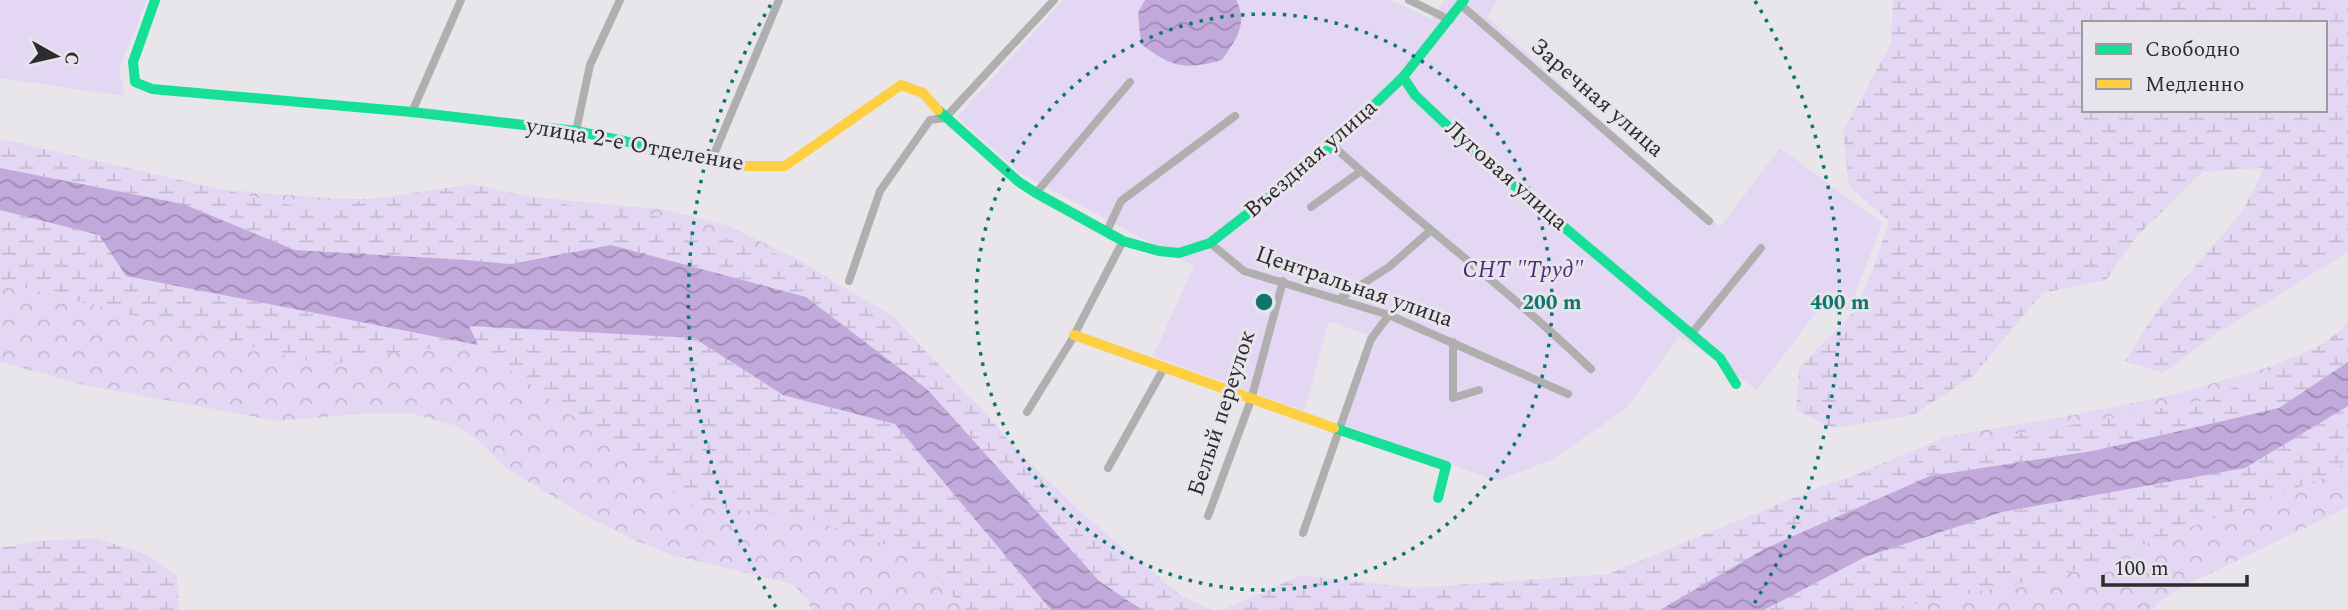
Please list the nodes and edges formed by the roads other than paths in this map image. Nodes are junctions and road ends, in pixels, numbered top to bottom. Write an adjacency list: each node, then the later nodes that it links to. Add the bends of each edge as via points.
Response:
1 (155, 0): 11 (street, улица 2-е Отделение, via 133,62 135,82 152,89)
2 (461, 0): 11 (street)
3 (620, 0): 14 (street, via 590,65)
4 (779, 0): 16 (street)
5 (1054, 0): 13 (street)
6 (1409, 0): 8 (street)
7 (1462, 2): 8 (street, Въездная улица); 20 (street, Заречная улица)
8 (1450, 20): 9 (street, Въездная улица)
9 (1404, 77): 15 (street, Въездная улица); 30 (street, Луговая улица, via 1415,96 1477,154)
10 (1130, 82): 18 (street)
11 (412, 112): 14 (street, улица 2-е Отделение)
12 (1234, 116): 22 (street, via 1121,201)
13 (945, 118): 16 (street, улица 2-е Отделение, via 923,93 901,85 785,166 743,166); 18 (street, улица 2-е Отделение); 26 (street, via 930,120 880,191)
14 (576, 131): 16 (street, улица 2-е Отделение)
15 (1332, 145): 17 (street); 24 (street, Въездная улица)
16 (712, 159)
17 (1361, 171): 19 (street); 21 (street)
18 (1036, 193): 22 (street, улица 2-е Отделение)
19 (1311, 207)
20 (1709, 221)
21 (1431, 230): 28 (street, via 1389,267); 34 (street)
22 (1107, 231): 23 (street, улица 2-е Отделение)
23 (1123, 241): 24 (street, Въездная улица, via 1179,253); 31 (street)
24 (1210, 243): 27 (street, Центральная улица, via 1244,271)
25 (1761, 248): 30 (street)
26 (849, 281)
27 (1283, 281): 28 (street, Центральная улица); 38 (street, Белый переулок)
28 (1339, 299): 29 (street, Центральная улица)
29 (1389, 314): 32 (street, Центральная улица); 40 (street, via 1371,339)
30 (1692, 333): 35 (street, Луговая улица, via 1720,358)
31 (1074, 335): 33 (street); 39 (street)
32 (1453, 342): 36 (street, via 1453,398); 37 (street, Центральная улица)
33 (1164, 368): 38 (street); 41 (street)
34 (1591, 369)
35 (1736, 384)
36 (1479, 390)
37 (1568, 394)
38 (1251, 400): 40 (street); 43 (street, Белый переулок)
39 (1027, 412)
40 (1339, 430): 42 (street, via 1446,466); 44 (street)
41 (1108, 468)
42 (1438, 498)
43 (1208, 516)
44 (1303, 533)

